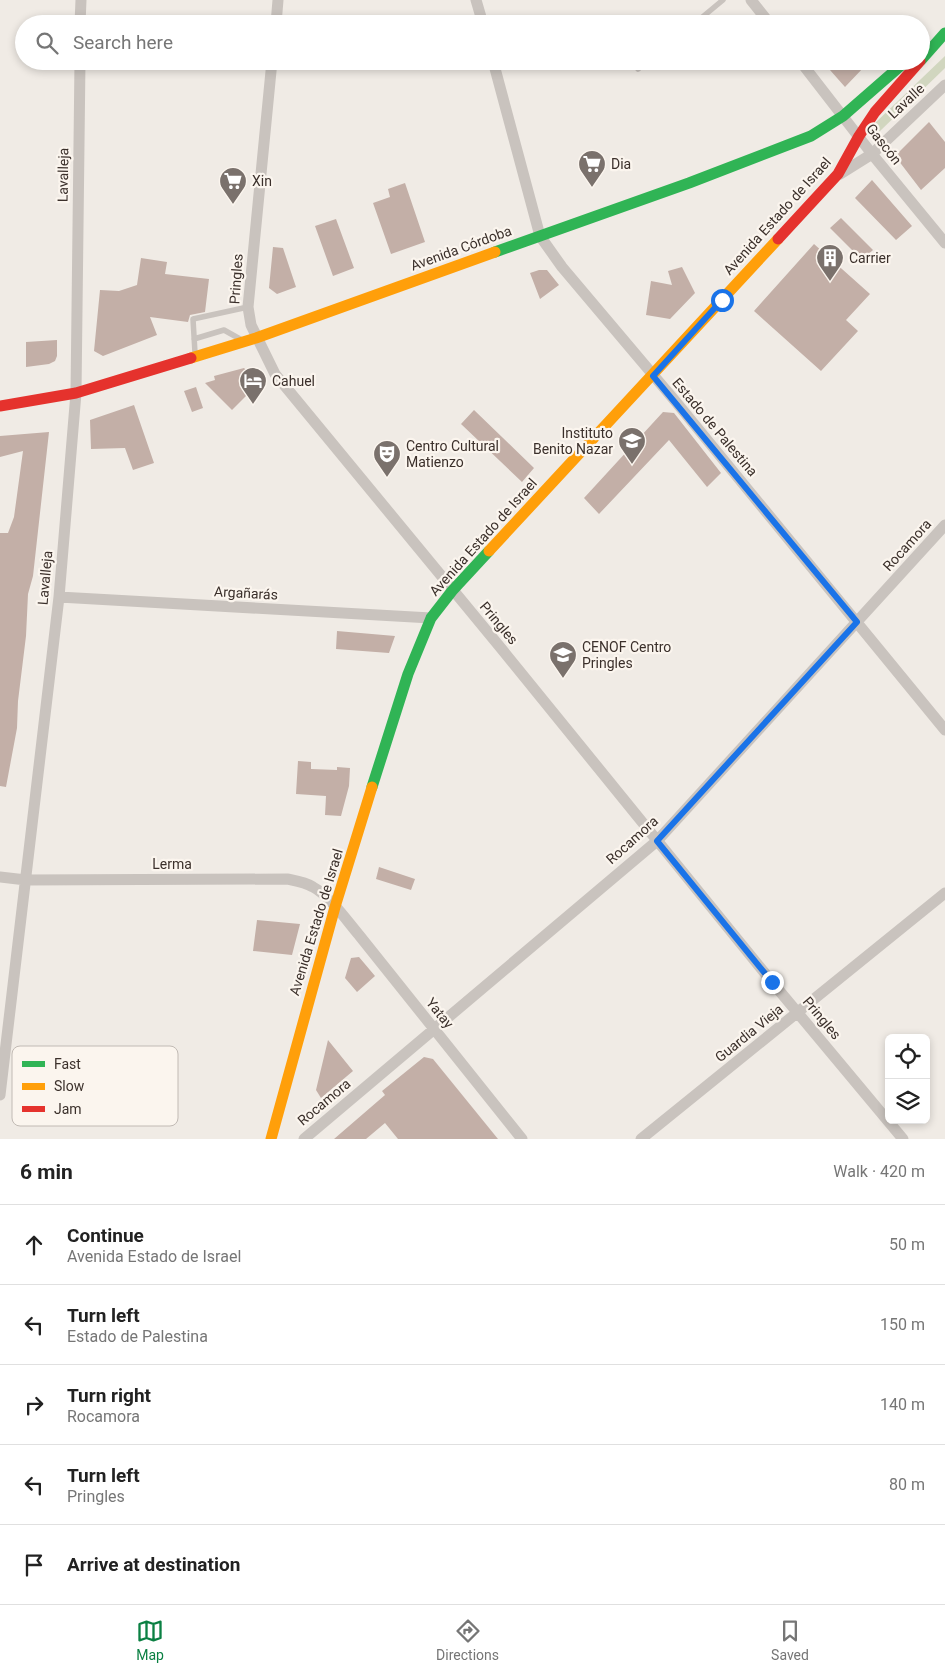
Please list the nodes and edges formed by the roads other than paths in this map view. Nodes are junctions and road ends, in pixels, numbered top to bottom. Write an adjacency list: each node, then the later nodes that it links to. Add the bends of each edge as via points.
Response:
1 (81, 0): 6 (street)
2 (278, 0): 7 (street)
3 (476, 0): 8 (street)
4 (723, 0): 9 (lane)
5 (750, 0): 10 (street)
6 (80, 15)
7 (277, 15)
8 (480, 15)
9 (705, 15)
10 (762, 15)
11 (945, 26): 13 (main road)
12 (945, 33): 14 (main road)
13 (930, 39)
14 (930, 50)
15 (80, 70): 34 (street, Lavalleja)
16 (271, 70): 28 (street, Pringles)
17 (495, 70): 26 (street, Estado de Palestina)
18 (807, 70): 22 (street, Gascón)
19 (896, 70): 22 (main road, Avenida Córdoba)
20 (912, 70): 23 (main road, via 875,112)
21 (945, 85): 24 (street, Lavalle)
22 (843, 116): 23 (street, Gascón); 26 (main road, Avenida Córdoba, via 811,136)
23 (859, 136): 24 (street, Gascón); 25 (main road, Avenida Estado de Israel)
24 (872, 154): 25 (street, Lavalle); 27 (street, Gascón)
25 (838, 174): 33 (main road, Avenida Estado de Israel)
26 (540, 236): 29 (main road, Avenida Córdoba); 33 (street, Estado de Palestina)
27 (945, 243)
28 (248, 307): 29 (street, Pringles, via 250,325); 30 (lane, via 193,319)
29 (256, 338): 31 (main road, Avenida Córdoba); 37 (street, Pringles, via 285,388)
30 (194, 339): 31 (lane, via 224,330); 32 (lane)
31 (244, 341): 32 (main road, Avenida Córdoba)
32 (195, 357): 34 (main road, Avenida Córdoba)
33 (653, 376): 37 (main road, Avenida Estado de Israel); 40 (street, Estado de Palestina)
34 (76, 393): 35 (main road, Avenida Córdoba); 38 (street, Lavalleja)
35 (0, 406)
36 (945, 525): 40 (street, Rocamora)
37 (452, 591): 39 (main road, Avenida Estado de Israel); 42 (street, Pringles)
38 (59, 598): 39 (street, Argañarás); 44 (street, Lavalleja)
39 (431, 618): 46 (main road, Avenida Estado de Israel, via 408,674)
40 (857, 622): 41 (street, Estado de Palestina); 42 (street, Rocamora)
41 (945, 730)
42 (657, 841): 47 (street, Pringles); 48 (street, Rocamora)
43 (0, 878): 44 (street, Lerma)
44 (26, 880): 46 (street, Lerma, via 287,879 316,888); 49 (street, Lavalleja)
45 (945, 893): 47 (street, Guardia Vieja)
46 (335, 907): 48 (street, Yatay); 50 (main road, Avenida Estado de Israel)
47 (798, 1013): 53 (street, Guardia Vieja); 54 (street, Pringles)
48 (433, 1029): 51 (street, Rocamora); 52 (street, Yatay)
49 (0, 1095)
50 (271, 1139)
51 (304, 1139)
52 (522, 1139)
53 (641, 1139)
54 (904, 1139)

